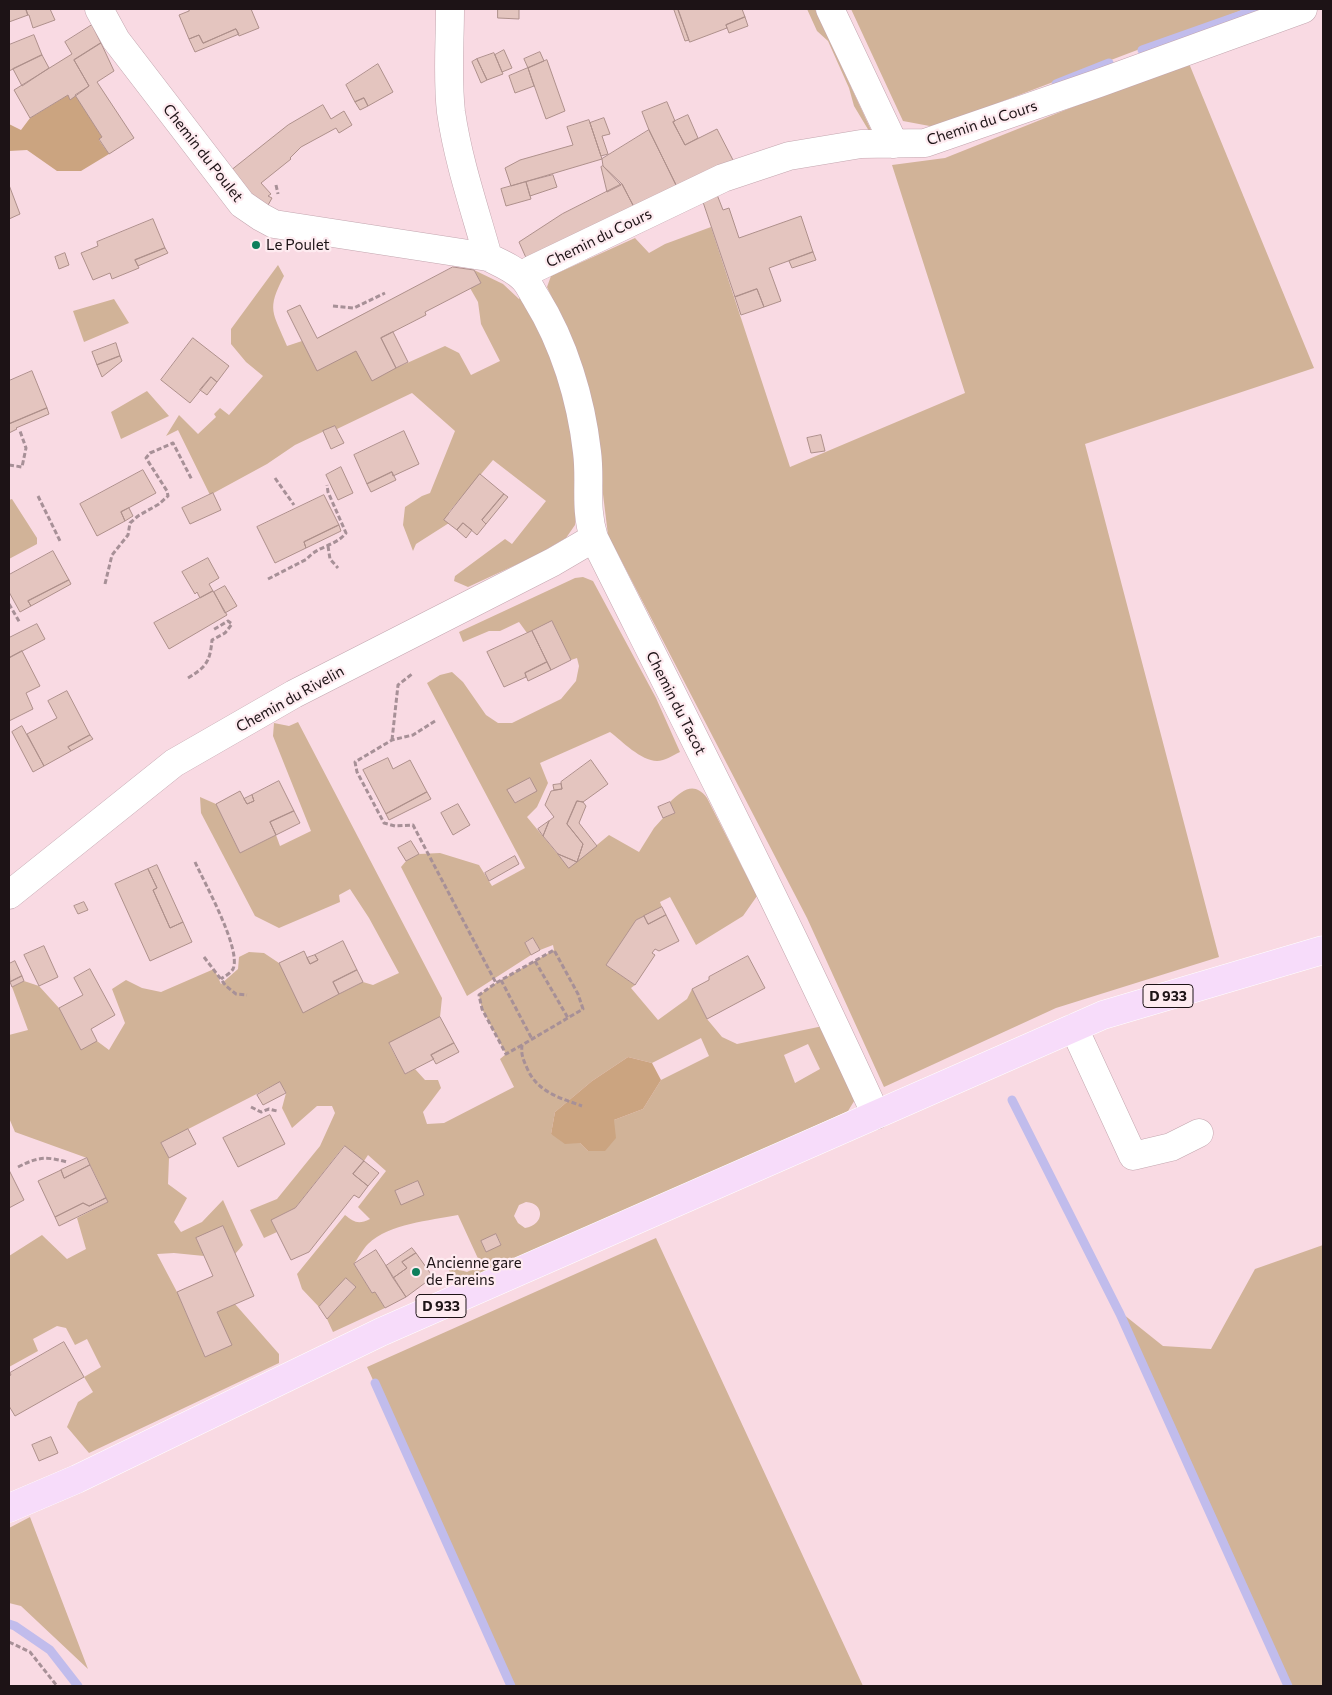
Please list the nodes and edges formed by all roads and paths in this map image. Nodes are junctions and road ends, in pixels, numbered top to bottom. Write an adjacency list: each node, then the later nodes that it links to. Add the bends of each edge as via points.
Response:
1 (99, 9): 6 (street, Chemin du Poulet, via 116,40 208,162 242,204 261,217 274,224)
2 (450, 9): 6 (street, via 448,70 451,113)
3 (830, 9): 5 (street)
4 (1304, 9): 5 (street, Chemin du Cours, via 954,134 925,143)
5 (894, 144): 7 (street, Chemin du Cours, via 861,144 789,156 723,178 531,270)
6 (488, 257): 7 (street, Chemin du Poulet)
7 (523, 278): 17 (street, Chemin du Tacot, via 545,313 573,385 588,453 588,522)
8 (385, 292): 9 (path, via 354,308)
9 (333, 306)
10 (20, 431): 11 (path, via 26,448 22,467)
11 (9, 465)
12 (275, 478): 16 (path)
13 (192, 480): 22 (path, via 174,444 150,453 146,458 168,496 130,523 128,536 112,555)
14 (327, 485): 19 (path, via 346,532 340,540)
15 (38, 496): 18 (path)
16 (294, 505)
17 (594, 538): 31 (street, Chemin du Rivelin, via 294,694 174,763); 46 (street, Chemin du Tacot, via 765,881)
18 (60, 541)
19 (328, 546): 20 (path, via 330,559); 21 (path)
20 (338, 568)
21 (268, 579)
22 (105, 584)
23 (9, 604): 24 (path)
24 (20, 623)
25 (213, 630): 27 (path, via 228,621 232,624 225,633 212,640 210,656 203,668)
26 (412, 674): 29 (path, via 398,685)
27 (188, 678)
28 (436, 721): 29 (path, via 413,735)
29 (392, 740): 37 (path, via 355,762 357,772 384,823 413,825)
30 (194, 862): 35 (path, via 234,951 232,971)
31 (9, 895)
32 (1323, 950): 40 (main road, D 933, via 1103,1015)
33 (204, 957): 35 (path)
34 (535, 961): 36 (path); 39 (path); 39 (path, via 554,950 584,1008)
35 (221, 979): 38 (path, via 236,994)
36 (500, 980): 37 (path); 41 (path)
37 (496, 983): 42 (path, via 479,994 482,1009 506,1054)
38 (247, 995)
39 (568, 1018): 41 (path)
40 (1074, 1028): 46 (main road, D 933); 47 (street, via 1133,1156 1171,1147)
41 (532, 1040): 42 (path)
42 (522, 1046): 43 (path, via 521,1054 539,1087)
43 (582, 1106)
44 (251, 1107): 45 (path, via 261,1112)
45 (277, 1111)
46 (876, 1115): 50 (main road, D 933, via 381,1332 84,1476)
47 (1199, 1133)
48 (67, 1162): 49 (path, via 48,1157 35,1158)
49 (18, 1166)
50 (9, 1508)
51 (9, 1642): 52 (path, via 30,1652)
52 (57, 1686)

